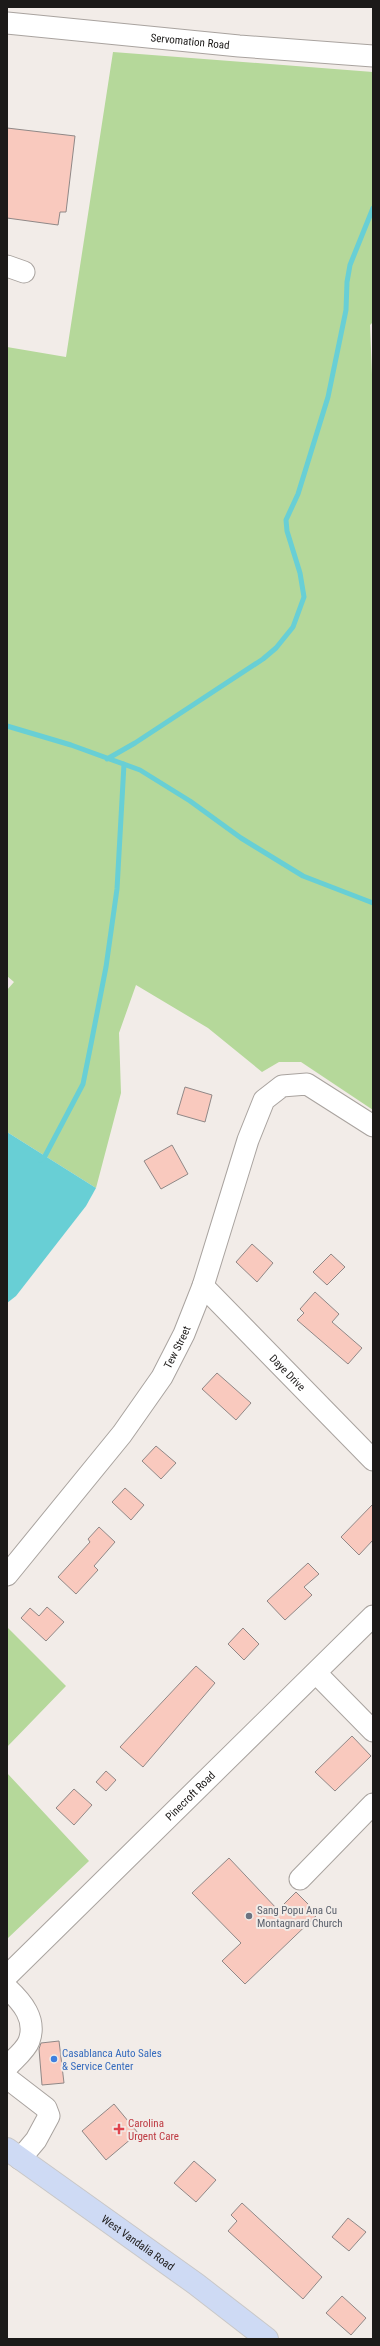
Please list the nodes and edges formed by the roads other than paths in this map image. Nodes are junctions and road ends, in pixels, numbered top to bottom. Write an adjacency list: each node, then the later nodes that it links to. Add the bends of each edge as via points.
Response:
1 (7, 23): 2 (street, Servomation Road, via 239,46)
2 (373, 56)
3 (373, 1126): 4 (street, Tew Street, via 307,1084 282,1086 264,1100 248,1140)
4 (203, 1286): 5 (street, Daye Drive); 6 (street, Tew Street, via 184,1334 162,1378 122,1434)
5 (373, 1460)
6 (7, 1576)
7 (373, 1616): 8 (street, Pinecroft Road)
8 (316, 1673): 9 (street); 12 (street, Pinecroft Road)
9 (373, 1731)
10 (373, 1804): 11 (street)
11 (300, 1879)
12 (8, 1976): 13 (street, via 31,2020 29,2042)
13 (7, 2067)
14 (7, 2078): 15 (street, via 46,2108 49,2116 36,2140)
15 (14, 2154): 16 (main road, West Vandalia Road, via 196,2284)
16 (266, 2339)

